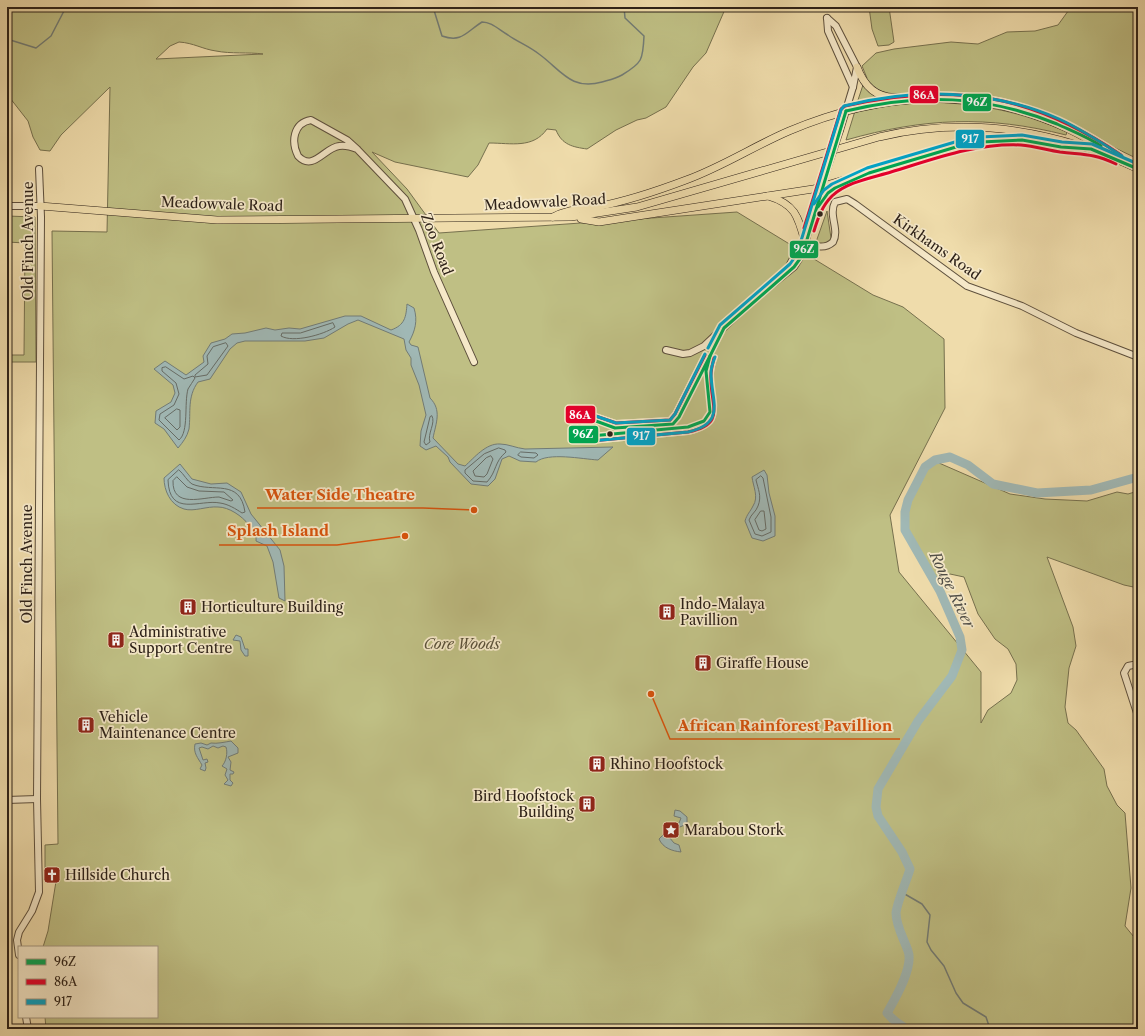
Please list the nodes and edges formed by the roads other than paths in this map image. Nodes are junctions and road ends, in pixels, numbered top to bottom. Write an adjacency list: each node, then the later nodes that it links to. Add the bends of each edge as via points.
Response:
1 (857, 67): 2 (street); 2 (street, via 836,26 827,18 828,31); 3 (main road, via 862,80 871,91 884,97)
2 (853, 87): 4 (street)
3 (934, 97): 4 (main road); 7 (main road, via 982,101 1028,113 1097,143)
4 (846, 111): 11 (street, bridge); 16 (main road, via 789,131 688,179 609,204 564,211)
5 (358, 148): 5 (street, Zoo Road, via 311,120 298,127 294,138 298,156 309,162 318,160 332,148 340,145); 17 (street, Zoo Road, via 401,194)
6 (1090, 149): 7 (main road, Meadowvale Road); 10 (main road, via 1022,140 997,140 956,147); 15 (main road, Meadowvale Road, via 1043,135 985,127 908,130 636,207)
7 (1119, 160): 9 (main road, Meadowvale Road)
8 (39, 169): 14 (street, Old Finch Avenue)
9 (1138, 169)
10 (869, 173): 11 (main road); 18 (main road, via 828,193)
11 (821, 187): 12 (main road); 18 (street)
12 (766, 196): 15 (main road, via 599,222); 19 (main road, via 782,201 796,213)
13 (7, 206): 14 (street, Meadowvale Road)
14 (40, 206): 17 (main road, Meadowvale Road, via 217,220); 25 (street, Old Finch Avenue)
15 (570, 217): 16 (main road, Meadowvale Road)
16 (551, 218): 17 (main road, Meadowvale Road)
17 (414, 219): 22 (street, Zoo Road, via 434,272)
18 (810, 222): 19 (street)
19 (805, 242): 20 (street, via 799,247 784,275 704,346 690,354 676,354); 21 (street, Kirkhams Road, via 822,247 833,242 833,206 840,199 847,200 967,286 1016,303 1076,333)
20 (666, 350)
21 (1138, 357)
22 (474, 362)
23 (1138, 664): 24 (street, via 1128,666 1124,673)
24 (1138, 714)
25 (37, 799): 26 (street); 27 (street, Old Finch Avenue, via 39,892 32,911 19,932)
26 (7, 800)
27 (18, 948)
28 (26, 1018): 29 (street)
29 (28, 1029)

